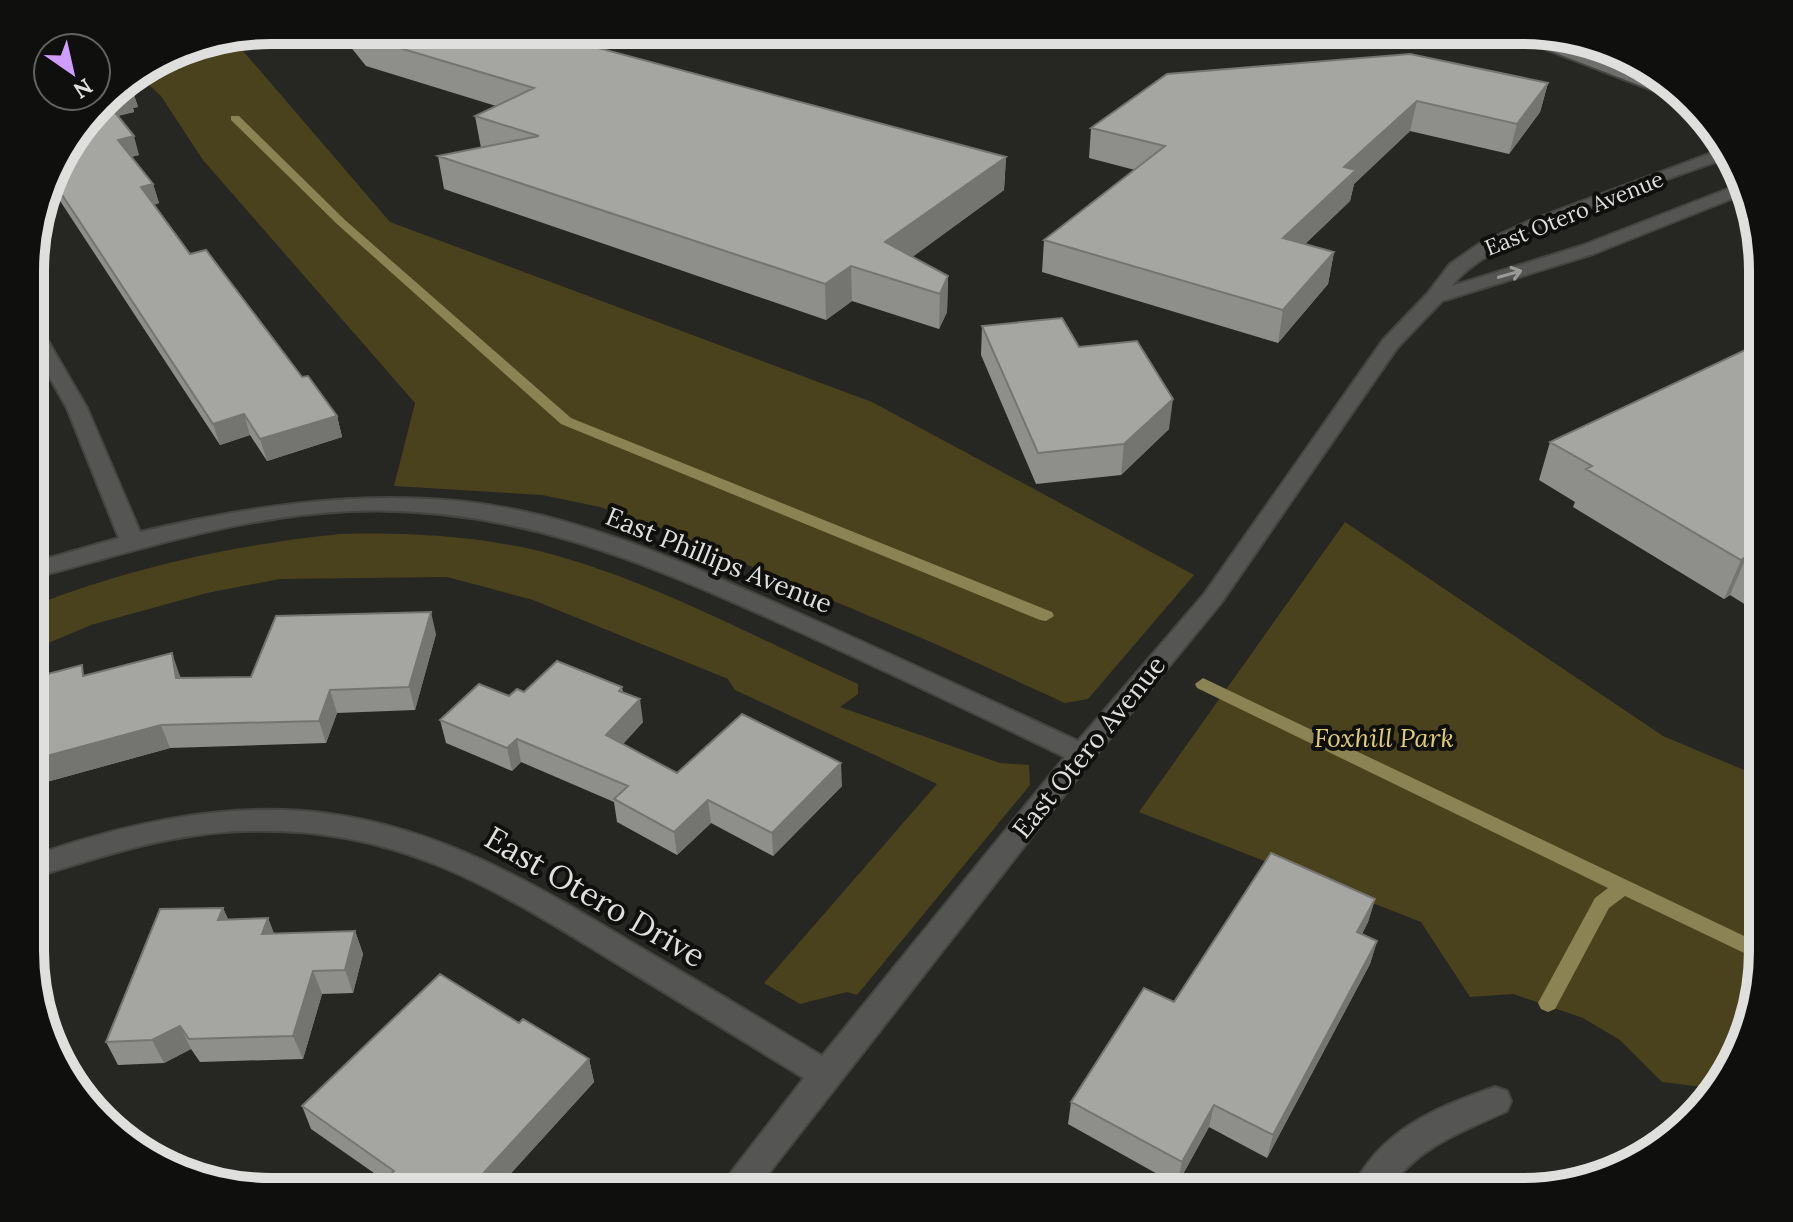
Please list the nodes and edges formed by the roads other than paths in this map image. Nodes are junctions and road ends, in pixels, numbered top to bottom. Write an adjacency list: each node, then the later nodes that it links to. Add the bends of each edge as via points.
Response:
1 (1541, 45): 2 (main road)
2 (1657, 89)
3 (1718, 156): 5 (street, East Otero Avenue, via 1485,248 1456,268)
4 (1735, 192): 5 (street, East Otero Avenue, one-way to 4, via 1587,250)
5 (1435, 297): 9 (street, East Otero Avenue, via 1390,344 1213,598)
6 (44, 350): 7 (street, via 77,408)
7 (131, 539): 8 (street, East Phillips Avenue); 9 (street, East Phillips Avenue, via 198,523 306,508 390,504 461,508 547,523 634,550)
8 (44, 567)
9 (1083, 754): 11 (street, East Otero Avenue)
10 (44, 863): 11 (street, East Otero Drive, via 172,827 242,820 303,821 373,832 510,883)
11 (825, 1074): 13 (street, East Otero Avenue)
12 (1495, 1101): 14 (street, via 1427,1131 1389,1159)
13 (744, 1178)
14 (1377, 1178)

